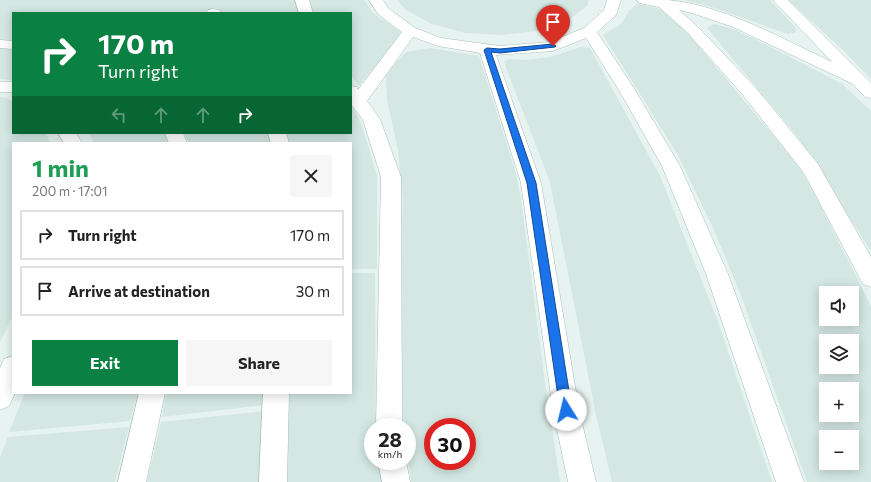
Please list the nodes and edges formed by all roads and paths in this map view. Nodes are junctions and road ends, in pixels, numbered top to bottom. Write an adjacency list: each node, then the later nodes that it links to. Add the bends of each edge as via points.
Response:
1 (302, 0): 7 (street)
2 (376, 0): 8 (street, via 383,11)
3 (614, 0): 9 (street, via 610,12)
4 (644, 0): 6 (street)
5 (780, 0): 13 (street)
6 (664, 4): 13 (street, via 695,9 738,24); 18 (street, via 693,30 749,91 811,169)
7 (306, 12)
8 (410, 31): 12 (street, via 438,42); 17 (street)
9 (589, 32): 12 (street, via 553,46); 29 (street, via 627,90 671,166 717,274)
10 (0, 44): 11 (street)
11 (12, 45)
12 (487, 50): 28 (street, via 531,183 566,410)
13 (858, 80): 16 (street)
14 (0, 86): 15 (street)
15 (12, 87)
16 (871, 93)
17 (355, 97): 23 (street, via 371,119 391,177)
18 (871, 277)
19 (12, 370): 22 (street)
20 (152, 394): 25 (street)
21 (276, 394): 26 (street)
22 (0, 397)
23 (389, 418)
24 (394, 470): 27 (street)
25 (132, 482)
26 (273, 482)
27 (396, 482)
28 (582, 482)
29 (790, 482)

